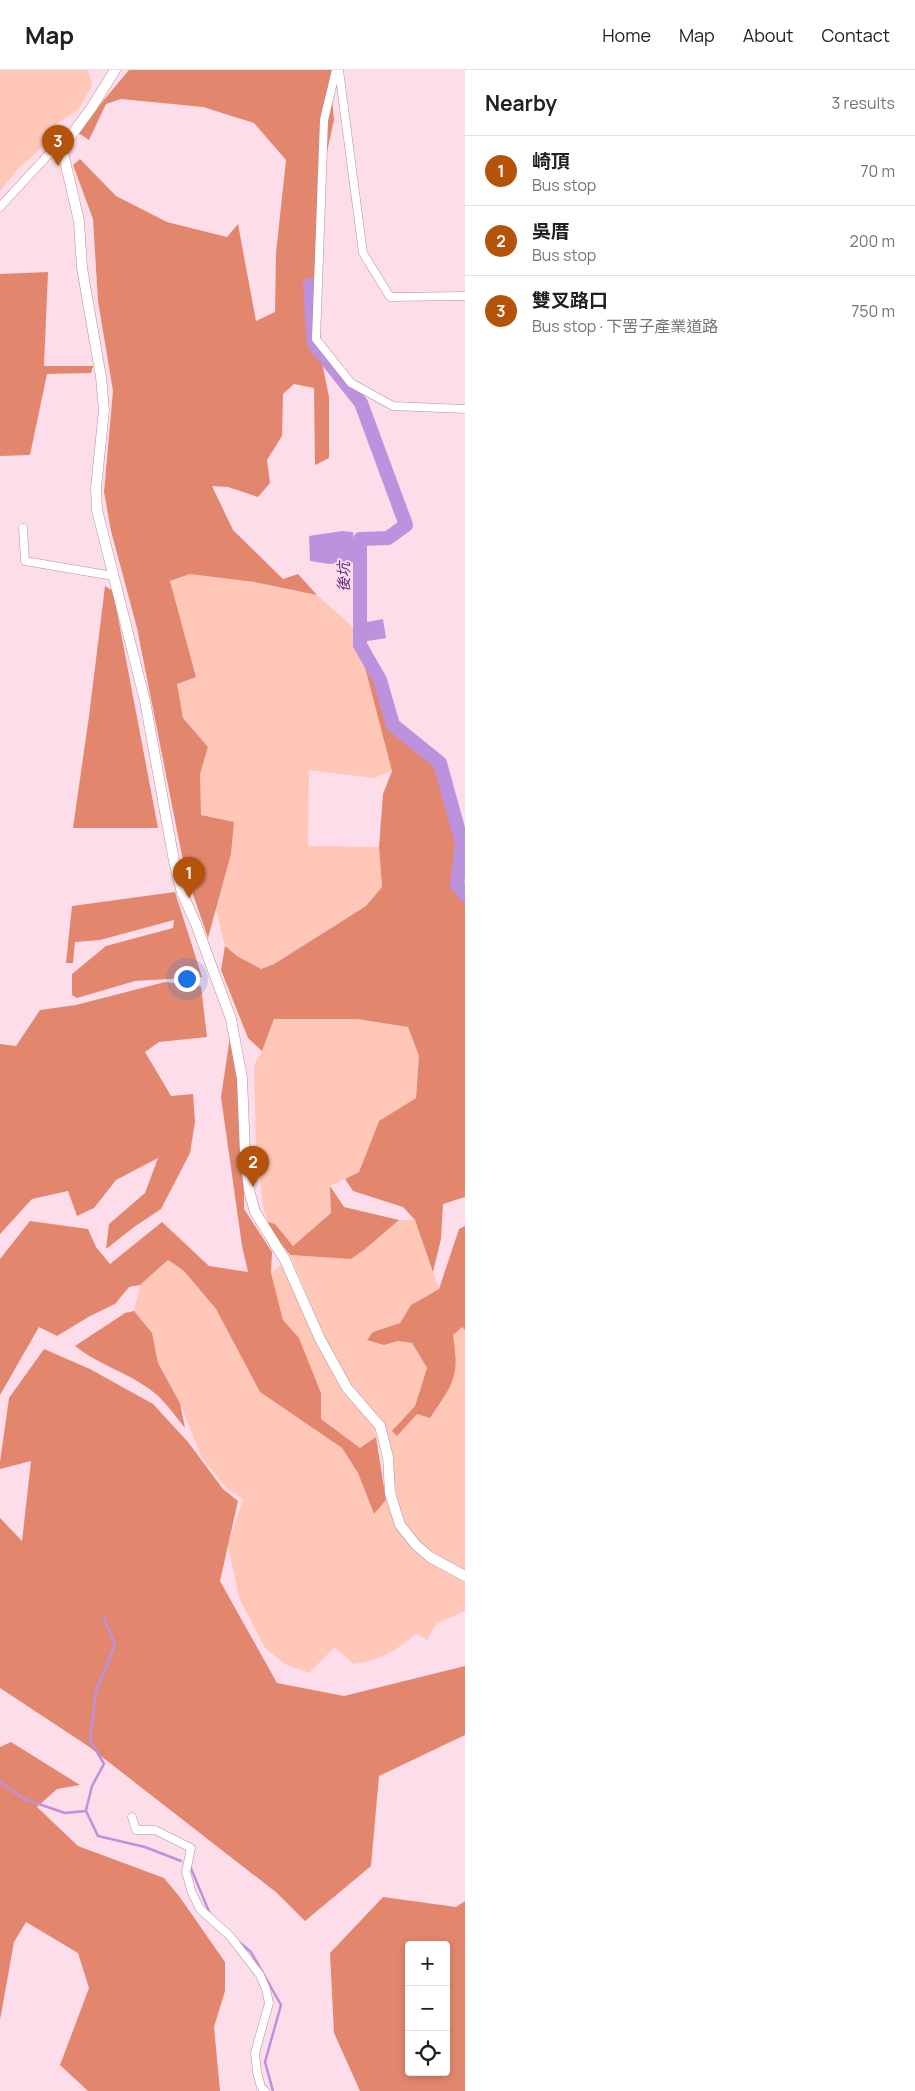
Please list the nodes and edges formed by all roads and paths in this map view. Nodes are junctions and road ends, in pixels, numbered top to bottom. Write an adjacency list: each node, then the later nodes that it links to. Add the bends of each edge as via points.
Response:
1 (115, 70): 3 (street)
2 (338, 70): 5 (street, via 363,252 390,297); 6 (street, via 324,120 316,339 351,383 393,406)
3 (62, 148): 4 (street, via 48,155); 8 (street, via 79,221 82,268 101,377 104,410 96,488 97,510)
4 (0, 207)
5 (465, 296)
6 (465, 409)
7 (23, 528): 8 (street, via 25,561)
8 (113, 576): 9 (street, via 145,701 182,893 231,1019 242,1078 245,1153 255,1212 285,1260 320,1339 347,1388 380,1426 388,1457 390,1493 400,1525 430,1558)
9 (465, 1576)
10 (132, 1817): 11 (street, via 136,1830 155,1830 191,1848 186,1872 200,1909 230,1936 260,1975 269,2003 255,2054 261,2087)
11 (265, 2091)

